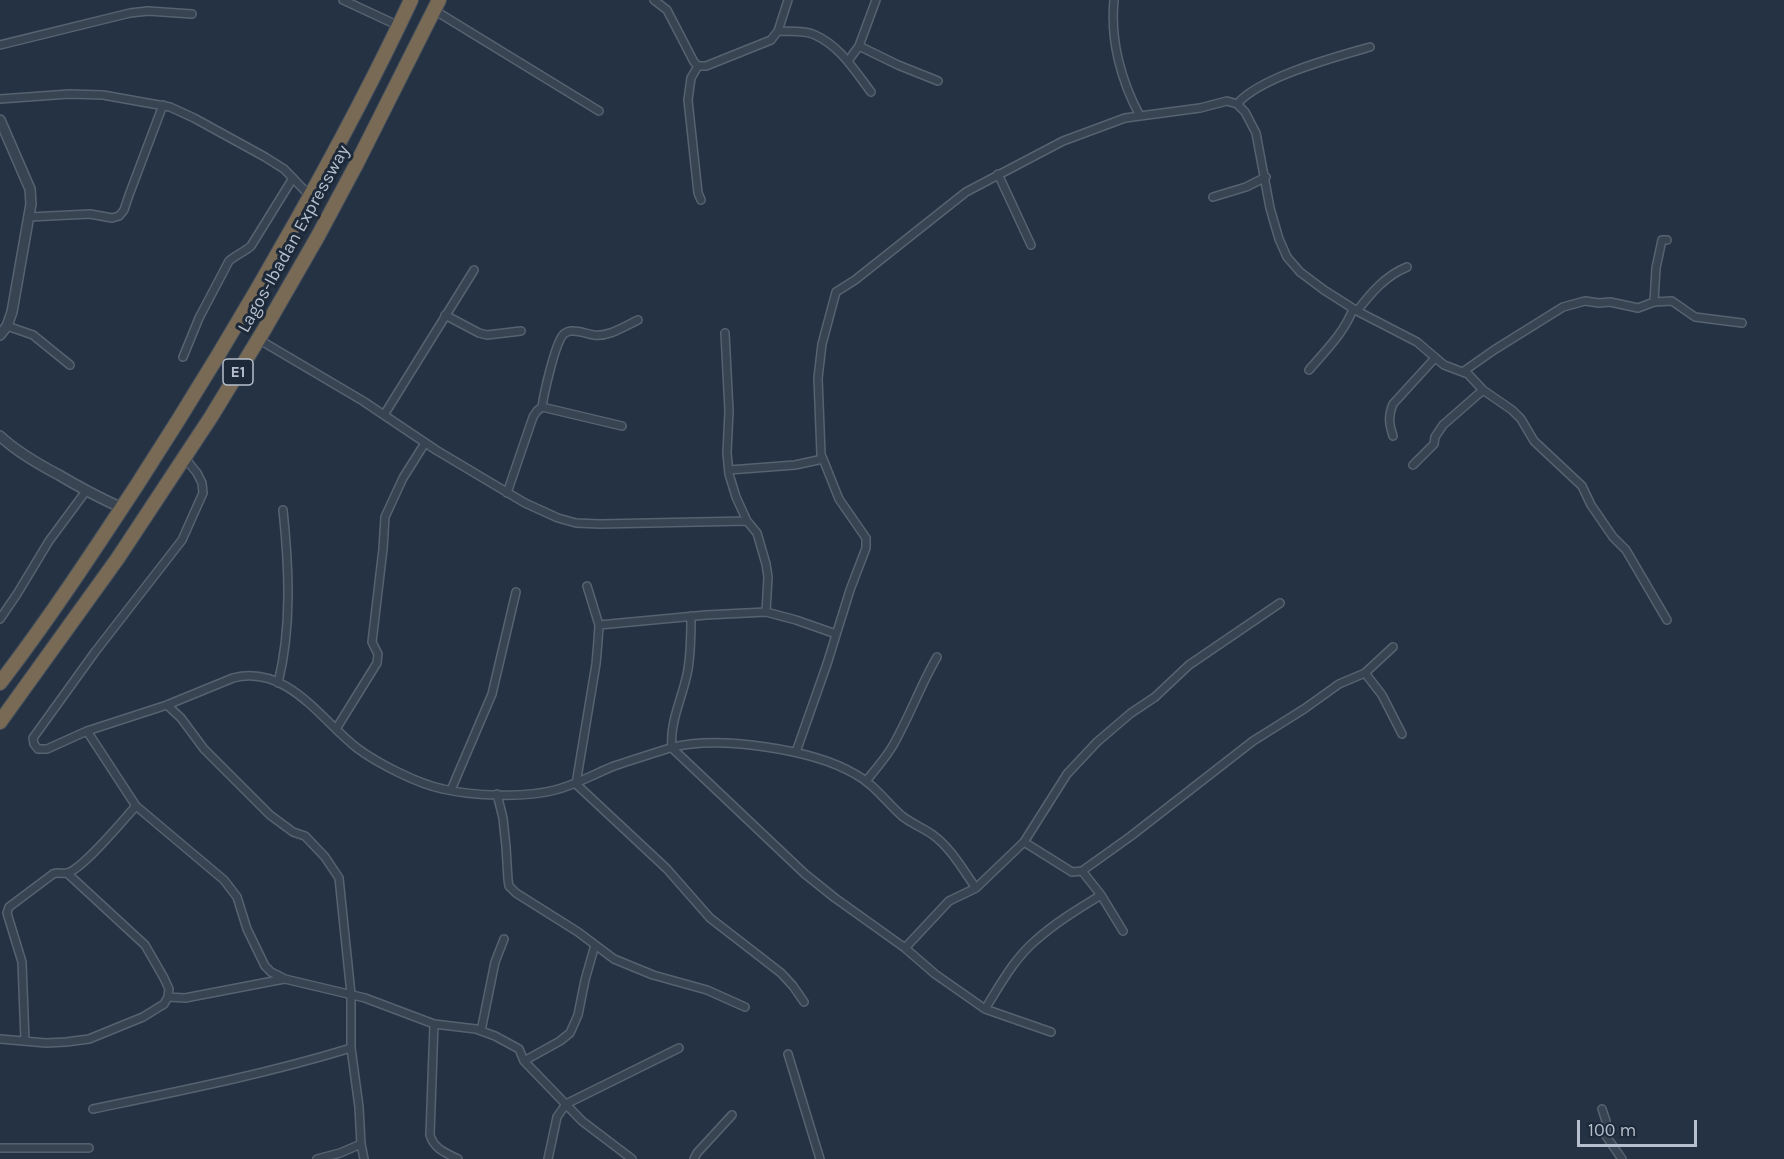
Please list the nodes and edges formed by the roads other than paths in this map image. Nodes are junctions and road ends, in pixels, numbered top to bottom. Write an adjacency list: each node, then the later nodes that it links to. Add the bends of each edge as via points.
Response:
1 (343, 0): 9 (street)
2 (411, 0): 9 (highway, Lagos-Ibadan Expressway / E1)
3 (654, 0): 15 (street, via 667,9)
4 (788, 0): 10 (street)
5 (876, 0): 12 (street)
6 (1114, 0): 22 (street, via 1114,41 1129,95)
7 (437, 5): 21 (street); 44 (highway, Lagos-Ibadan Expressway / E1, via 323,226)
8 (192, 14): 11 (street, via 130,13)
9 (399, 26): 27 (highway, Lagos-Ibadan Expressway / E1)
10 (778, 31): 14 (street, via 815,35); 15 (street, via 771,40)
11 (0, 45)
12 (860, 46): 14 (street); 16 (street)
13 (1370, 47): 19 (street, via 1262,85)
14 (848, 61): 17 (street)
15 (698, 66): 29 (street, via 691,78 688,99)
16 (938, 81)
17 (871, 92)
18 (0, 99): 20 (street, via 103,95)
19 (1238, 104): 22 (street, via 1227,101); 25 (street, via 1256,134)
20 (163, 105): 26 (street, via 265,157); 30 (street, via 119,216)
21 (599, 111)
22 (1140, 116): 24 (street, via 1063,141)
23 (0, 120): 30 (street, via 30,189)
24 (998, 174): 32 (street); 58 (street, via 966,192 836,292 822,344 818,378)
25 (1266, 177): 28 (street); 36 (street, via 1270,208 1287,257 1308,278)
26 (293, 178): 27 (street); 45 (street, via 250,246 229,261 195,325)
27 (310, 196): 63 (highway, Lagos-Ibadan Expressway / E1, via 249,306)
28 (1213, 197)
29 (701, 200)
30 (29, 217): 40 (street)
31 (1667, 240): 35 (street, via 1662,240 1656,267)
32 (1030, 245)
33 (1407, 267): 36 (street, via 1393,273)
34 (474, 270): 37 (street)
35 (1654, 302): 39 (street, via 1672,301 1695,317); 49 (street, via 1638,308 1585,301 1563,307)
36 (1355, 310): 46 (street, via 1418,342); 48 (street, via 1339,336)
37 (445, 315): 41 (street, via 486,335); 52 (street)
38 (638, 320): 51 (street, via 603,335 570,331 563,335)
39 (1742, 323)
40 (7, 326): 43 (street); 47 (street, via 33,335)
41 (521, 331)
42 (724, 333): 60 (street)
43 (0, 335)
44 (258, 339): 52 (street); 57 (highway, Lagos-Ibadan Expressway / E1)
45 (183, 357)
46 (1435, 358): 49 (street, via 1449,368); 55 (street, via 1393,404 1389,424)
47 (70, 365)
48 (1309, 370)
49 (1464, 371): 50 (street)
50 (1483, 390): 59 (street, via 1443,425 1434,444); 72 (street, via 1512,410 1534,441 1582,486)
51 (542, 407): 53 (street); 62 (street, via 533,417)
52 (384, 415): 56 (street)
53 (622, 426)
54 (0, 436): 61 (street, via 11,447)
55 (1393, 436)
56 (425, 443): 62 (street); 82 (street, via 384,517 372,642 378,654 377,663)
57 (184, 458): 81 (highway, Lagos-Ibadan Expressway / E1, via 87,603); 83 (street, via 197,473 203,493 182,540 95,652 33,738 34,744 38,749 47,749)
58 (823, 459): 60 (street); 74 (street, via 839,499 866,538)
59 (1413, 465)
60 (729, 470): 65 (street)
61 (86, 491): 63 (street); 71 (street)
62 (507, 493): 65 (street, via 576,523)
63 (122, 508): 78 (highway, Lagos-Ibadan Expressway / E1)
64 (283, 510): 79 (street, via 288,596)
65 (747, 521): 69 (street, via 758,533 766,564)
66 (587, 586): 73 (street)
67 (516, 592): 89 (street, via 492,694)
68 (1280, 603): 92 (street, via 1189,665 1097,742 1067,774)
69 (766, 612): 70 (street); 74 (street)
70 (691, 616): 73 (street); 85 (street, via 688,669 672,730)
71 (0, 619)
72 (1667, 620)
73 (599, 625): 88 (street)
74 (836, 634): 86 (street)
75 (1393, 647): 77 (street)
76 (937, 657): 87 (street, via 892,746)
77 (1365, 673): 84 (street); 93 (street, via 1339,684 1253,741)
78 (0, 683)
79 (278, 683): 80 (street, via 258,675 244,675); 82 (street, via 304,698)
80 (167, 705): 83 (street); 104 (street, via 204,749 270,815 305,836 325,856 339,878)
81 (0, 722)
82 (336, 729): 89 (street, via 383,764)
83 (87, 731): 91 (street)
84 (1402, 734)
85 (672, 748): 86 (street, via 700,743); 88 (street, via 612,767); 102 (street, via 805,874)
86 (796, 752): 87 (street, via 840,766)
87 (866, 782): 95 (street, via 904,817 934,835)
88 (576, 784): 90 (street, via 536,793); 106 (street, via 667,869 710,918 781,973)
89 (451, 790): 90 (street)
90 (497, 794): 101 (street, via 509,886)
91 (136, 806): 94 (street, via 86,860); 103 (street, via 224,880 237,897 264,966)
92 (1024, 842): 93 (street, via 1072,872); 95 (street)
93 (1082, 871): 96 (street)
94 (67, 873): 97 (street, via 53,874); 105 (street, via 145,945 169,989)
95 (976, 888): 102 (street, via 949,901)
96 (1101, 895): 99 (street); 108 (street, via 1033,942)
97 (9, 907): 98 (street); 113 (street, via 7,913 22,962)
98 (0, 910)
99 (1123, 931)
100 (504, 939): 110 (street, via 495,962)
101 (595, 945): 107 (street, via 635,969 707,990); 117 (street, via 570,1033)
102 (905, 948): 108 (street)
103 (285, 979): 104 (street); 105 (street)
104 (351, 994): 109 (street); 114 (street)
105 (168, 998): 113 (street, via 143,1017 89,1039)
106 (804, 1002)
107 (745, 1007)
108 (985, 1009): 111 (street)
109 (434, 1024): 110 (street); 127 (street, via 430,1135 439,1149)
110 (481, 1031): 117 (street, via 519,1049)
111 (1052, 1032)
112 (0, 1040): 113 (street)
113 (25, 1041)
114 (351, 1048): 119 (street, via 242,1078); 122 (street)
115 (679, 1048): 118 (street)
116 (788, 1054): 131 (street)
117 (524, 1061): 118 (street)
118 (566, 1104): 128 (street, via 557,1117); 129 (street)
119 (93, 1109)
120 (1602, 1109): 132 (street, via 1606,1136)
121 (732, 1115): 130 (street)
122 (361, 1144): 125 (street); 126 (street)
123 (0, 1148): 124 (street)
124 (89, 1148)
125 (317, 1159)
126 (364, 1159)
127 (458, 1159)
128 (548, 1159)
129 (632, 1159)
130 (694, 1159)
131 (820, 1159)
132 (1622, 1159)

